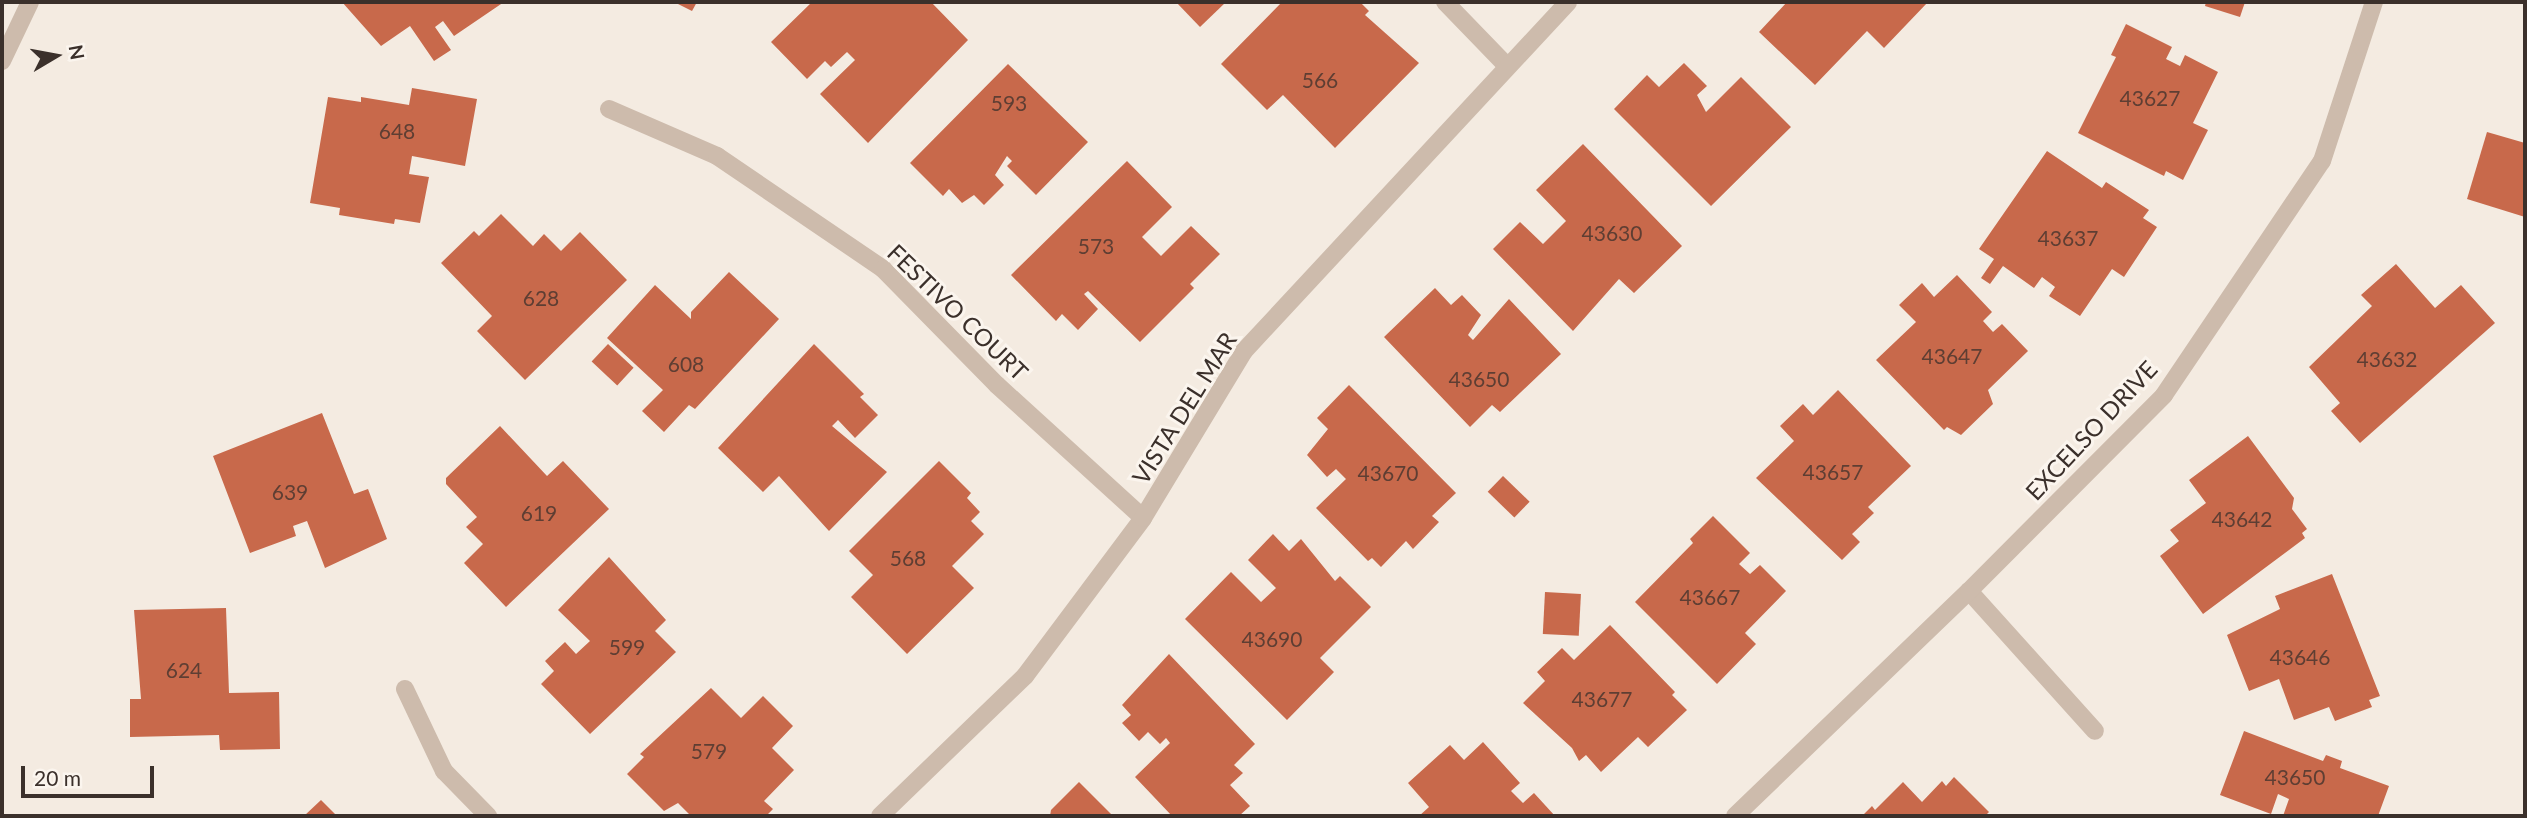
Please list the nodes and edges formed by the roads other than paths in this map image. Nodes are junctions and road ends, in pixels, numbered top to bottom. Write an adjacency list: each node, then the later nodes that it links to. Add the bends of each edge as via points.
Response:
1 (30, 2): 5 (street)
2 (1445, 2): 6 (street)
3 (1568, 2): 6 (street, VISTA DEL MAR)
4 (2374, 2): 9 (street, EXCELSO DRIVE, via 2322,161 2164,395)
5 (2, 61)
6 (1507, 66): 8 (street, VISTA DEL MAR, via 1244,351)
7 (609, 109): 8 (street, FESTIVO COURT, via 717,156 883,269 997,385)
8 (1143, 518): 13 (street, VISTA DEL MAR, via 1025,676)
9 (1969, 591): 11 (street); 14 (street, EXCELSO DRIVE)
10 (405, 689): 12 (street, via 444,771)
11 (2095, 731)
12 (488, 816)
13 (880, 816)
14 (1735, 816)

